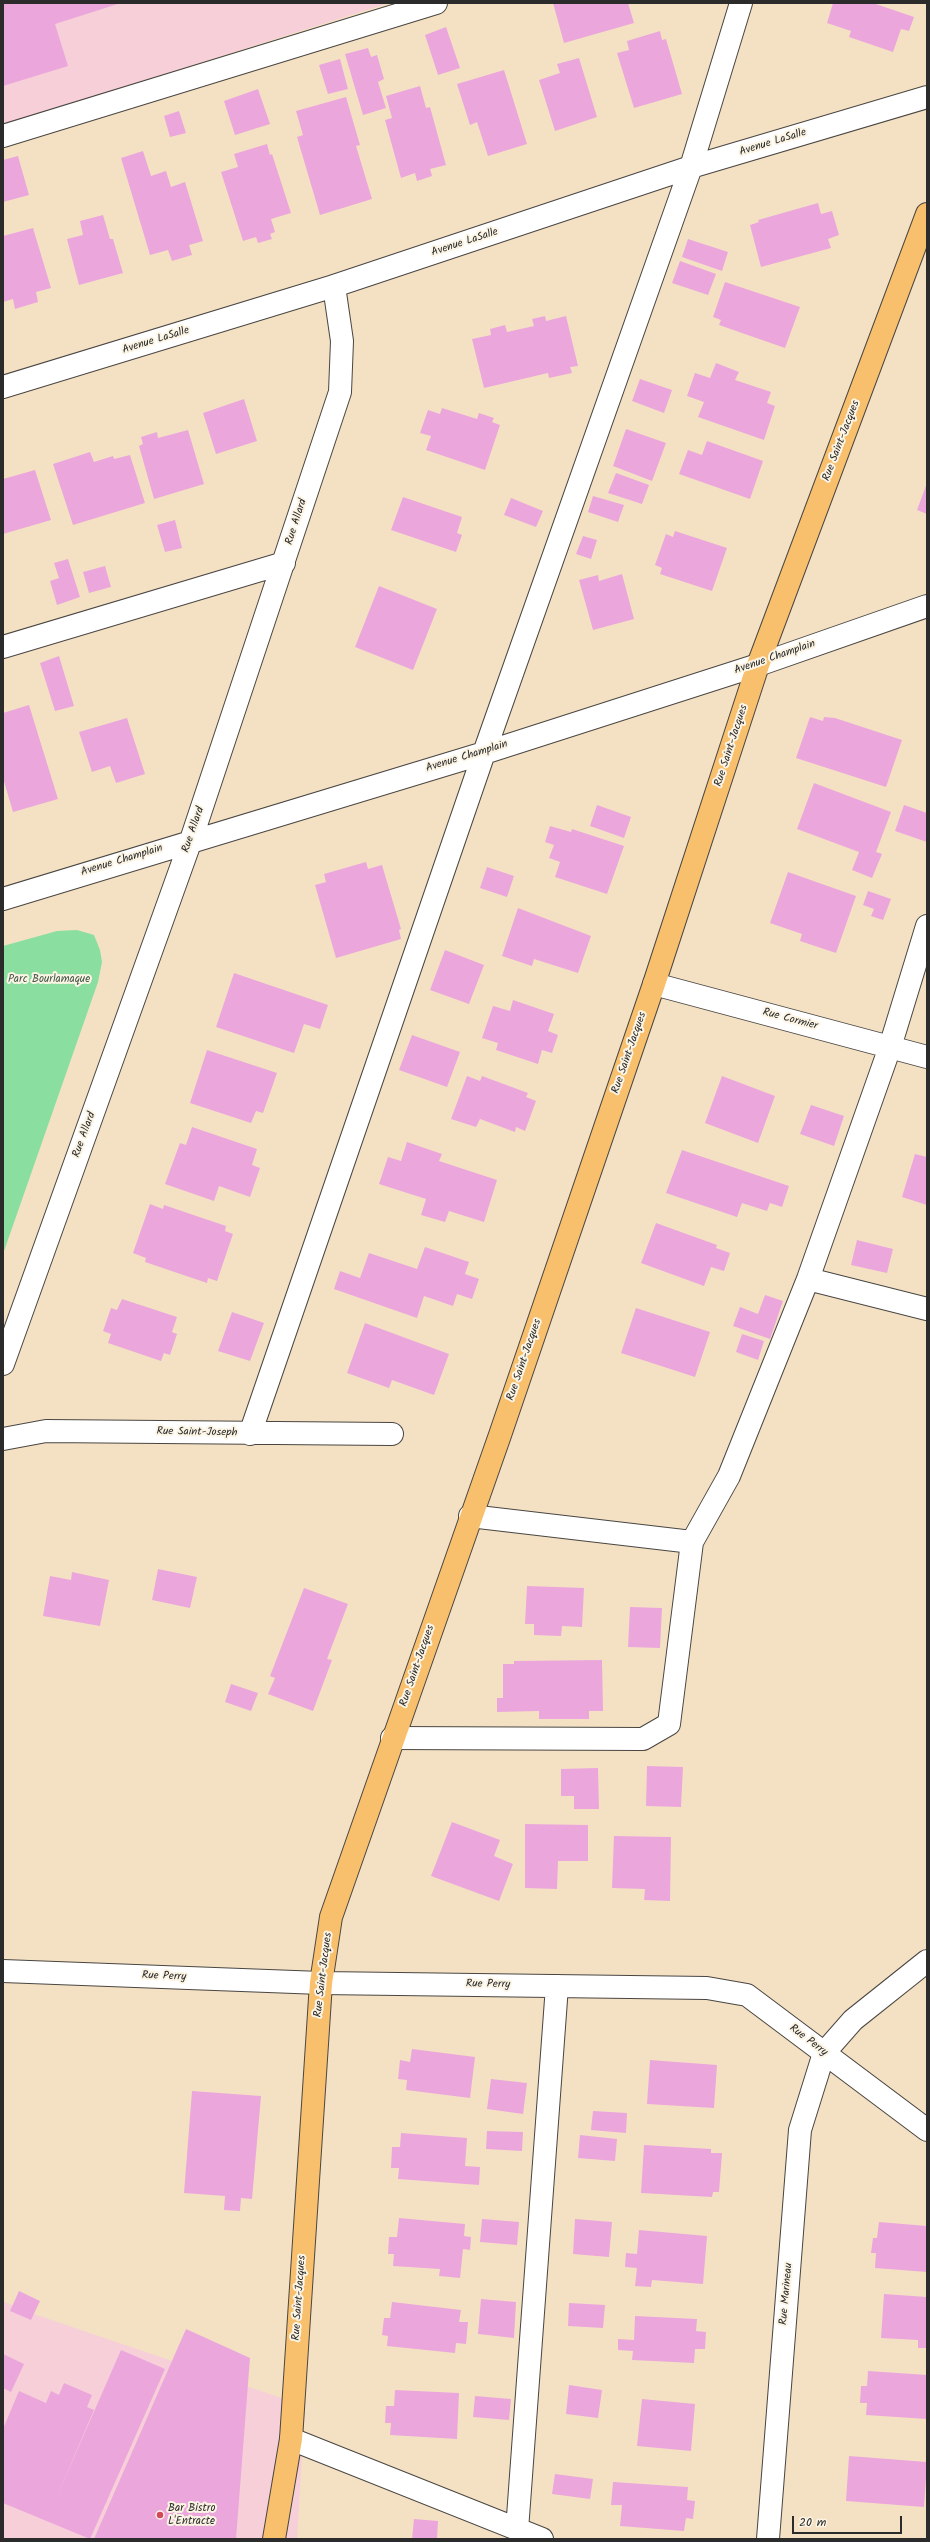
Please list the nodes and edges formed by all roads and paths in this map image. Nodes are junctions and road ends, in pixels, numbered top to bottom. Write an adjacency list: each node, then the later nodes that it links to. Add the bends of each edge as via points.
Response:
1 (436, 3): 4 (street)
2 (740, 3): 5 (street)
3 (927, 97): 5 (street, Avenue LaSalle)
4 (3, 136)
5 (692, 167): 7 (street, Avenue LaSalle); 13 (street)
6 (927, 214): 12 (main road, Rue Saint-Jacques)
7 (334, 286): 8 (street, Avenue LaSalle); 9 (street, Rue Allard, via 342,341 340,392)
8 (3, 387)
9 (284, 563): 11 (street); 14 (street, Rue Allard)
10 (927, 606): 12 (street, Avenue Champlain)
11 (3, 647)
12 (758, 665): 13 (street, Avenue Champlain); 17 (main road, Rue Saint-Jacques)
13 (484, 753): 14 (street, Avenue Champlain); 23 (street)
14 (191, 840): 15 (street, Avenue Champlain); 22 (street, Rue Allard)
15 (3, 898)
16 (927, 926): 18 (street)
17 (654, 984): 18 (street, Rue Cormier); 26 (main road, Rue Saint-Jacques)
18 (890, 1047): 19 (street, Rue Cormier); 20 (street)
19 (927, 1057)
20 (808, 1279): 21 (street); 27 (street, via 729,1476)
21 (927, 1309)
22 (3, 1364)
23 (250, 1434): 24 (street, Rue Saint-Joseph); 25 (street, Rue Saint-Joseph, via 46,1431)
24 (392, 1434)
25 (3, 1439)
26 (470, 1516): 27 (street); 28 (main road, Rue Saint-Jacques)
27 (692, 1542): 28 (street, via 669,1724 643,1739)
28 (392, 1738): 31 (main road, Rue Saint-Jacques, via 331,1917)
29 (927, 1961): 33 (street, via 888,1989 852,2020)
30 (3, 1971): 31 (street, Rue Perry)
31 (321, 1983): 32 (street, Rue Perry); 35 (main road, Rue Saint-Jacques)
32 (557, 1986): 33 (street, Rue Perry, via 707,1988 747,1995); 36 (street)
33 (824, 2052): 34 (street, Rue Perry); 39 (street, Rue Marineau, via 800,2130)
34 (927, 2130)
35 (291, 2438): 36 (street); 37 (main road, Rue Saint-Jacques)
36 (517, 2530): 38 (street)
37 (274, 2539)
38 (542, 2539)
39 (768, 2539)

